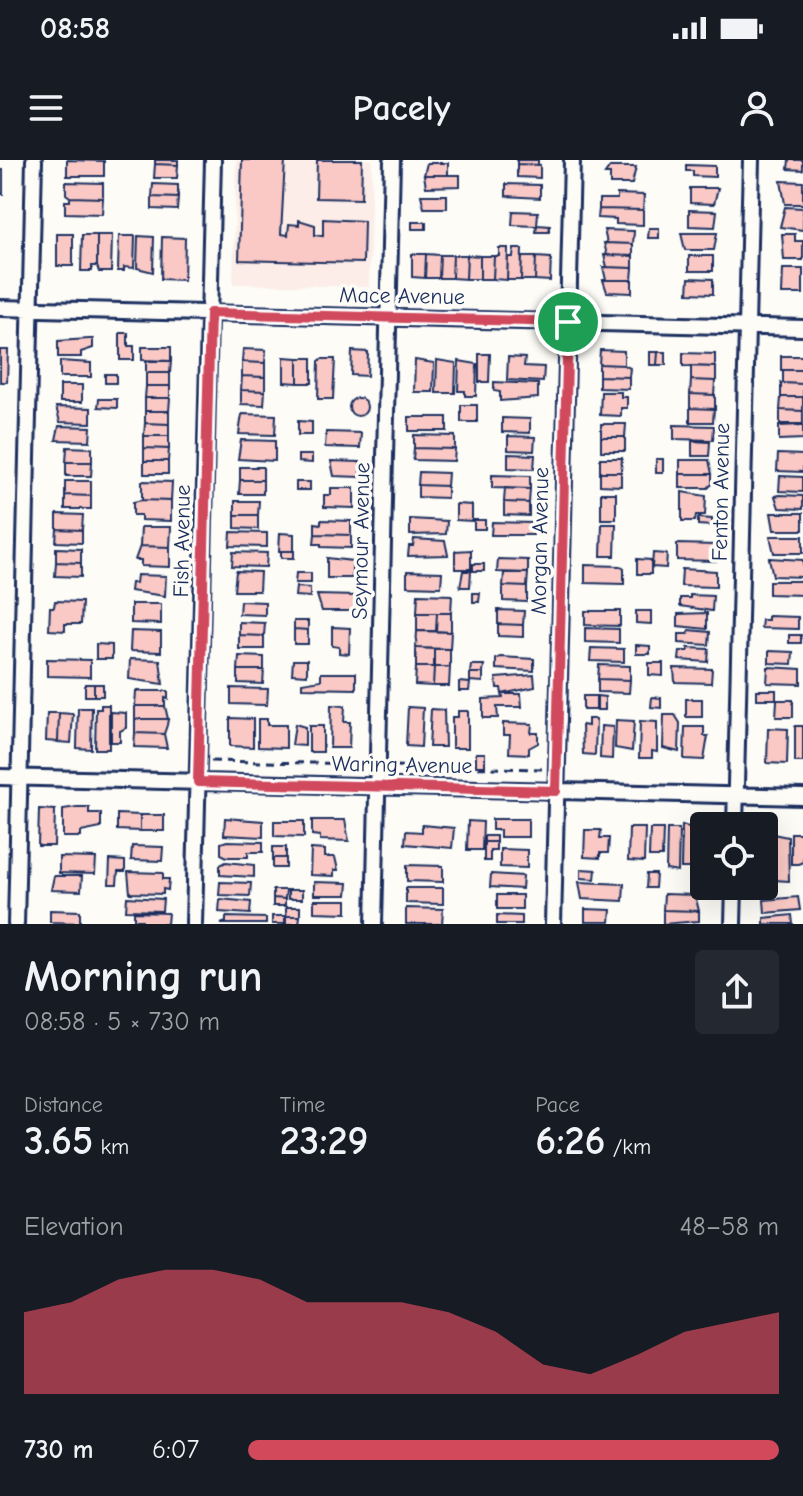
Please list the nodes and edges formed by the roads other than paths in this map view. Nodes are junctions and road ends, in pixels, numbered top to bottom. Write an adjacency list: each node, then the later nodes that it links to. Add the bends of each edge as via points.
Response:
1 (34, 160): 7 (street)
2 (213, 160): 8 (street, Fish Avenue)
3 (392, 160): 9 (street, Seymour Avenue)
4 (572, 160): 10 (street, Morgan Avenue)
5 (751, 160): 11 (street, Fenton Avenue)
6 (0, 308): 7 (street, Mace Avenue)
7 (30, 309): 8 (street, Mace Avenue); 14 (street)
8 (210, 313): 9 (street, Mace Avenue); 15 (street, Fish Avenue)
9 (389, 318): 10 (street, Mace Avenue); 16 (street, Seymour Avenue)
10 (568, 322): 11 (street, Mace Avenue); 17 (street, Morgan Avenue)
11 (747, 327): 12 (street, Mace Avenue); 18 (street, Fenton Avenue)
12 (803, 328)
13 (0, 777): 14 (street, Waring Avenue)
14 (19, 778): 15 (street, Waring Avenue); 22 (street)
15 (198, 782): 16 (street, Waring Avenue); 23 (street, Fish Avenue)
16 (377, 787): 17 (street, Waring Avenue); 24 (street, Seymour Avenue)
17 (556, 791): 18 (street, Waring Avenue); 25 (street, Morgan Avenue)
18 (735, 795): 19 (street, Waring Avenue); 20 (street, Fenton Avenue)
19 (803, 797)
20 (735, 812)
21 (734, 900): 26 (street)
22 (16, 924)
23 (194, 924)
24 (374, 924)
25 (553, 924)
26 (733, 924)

